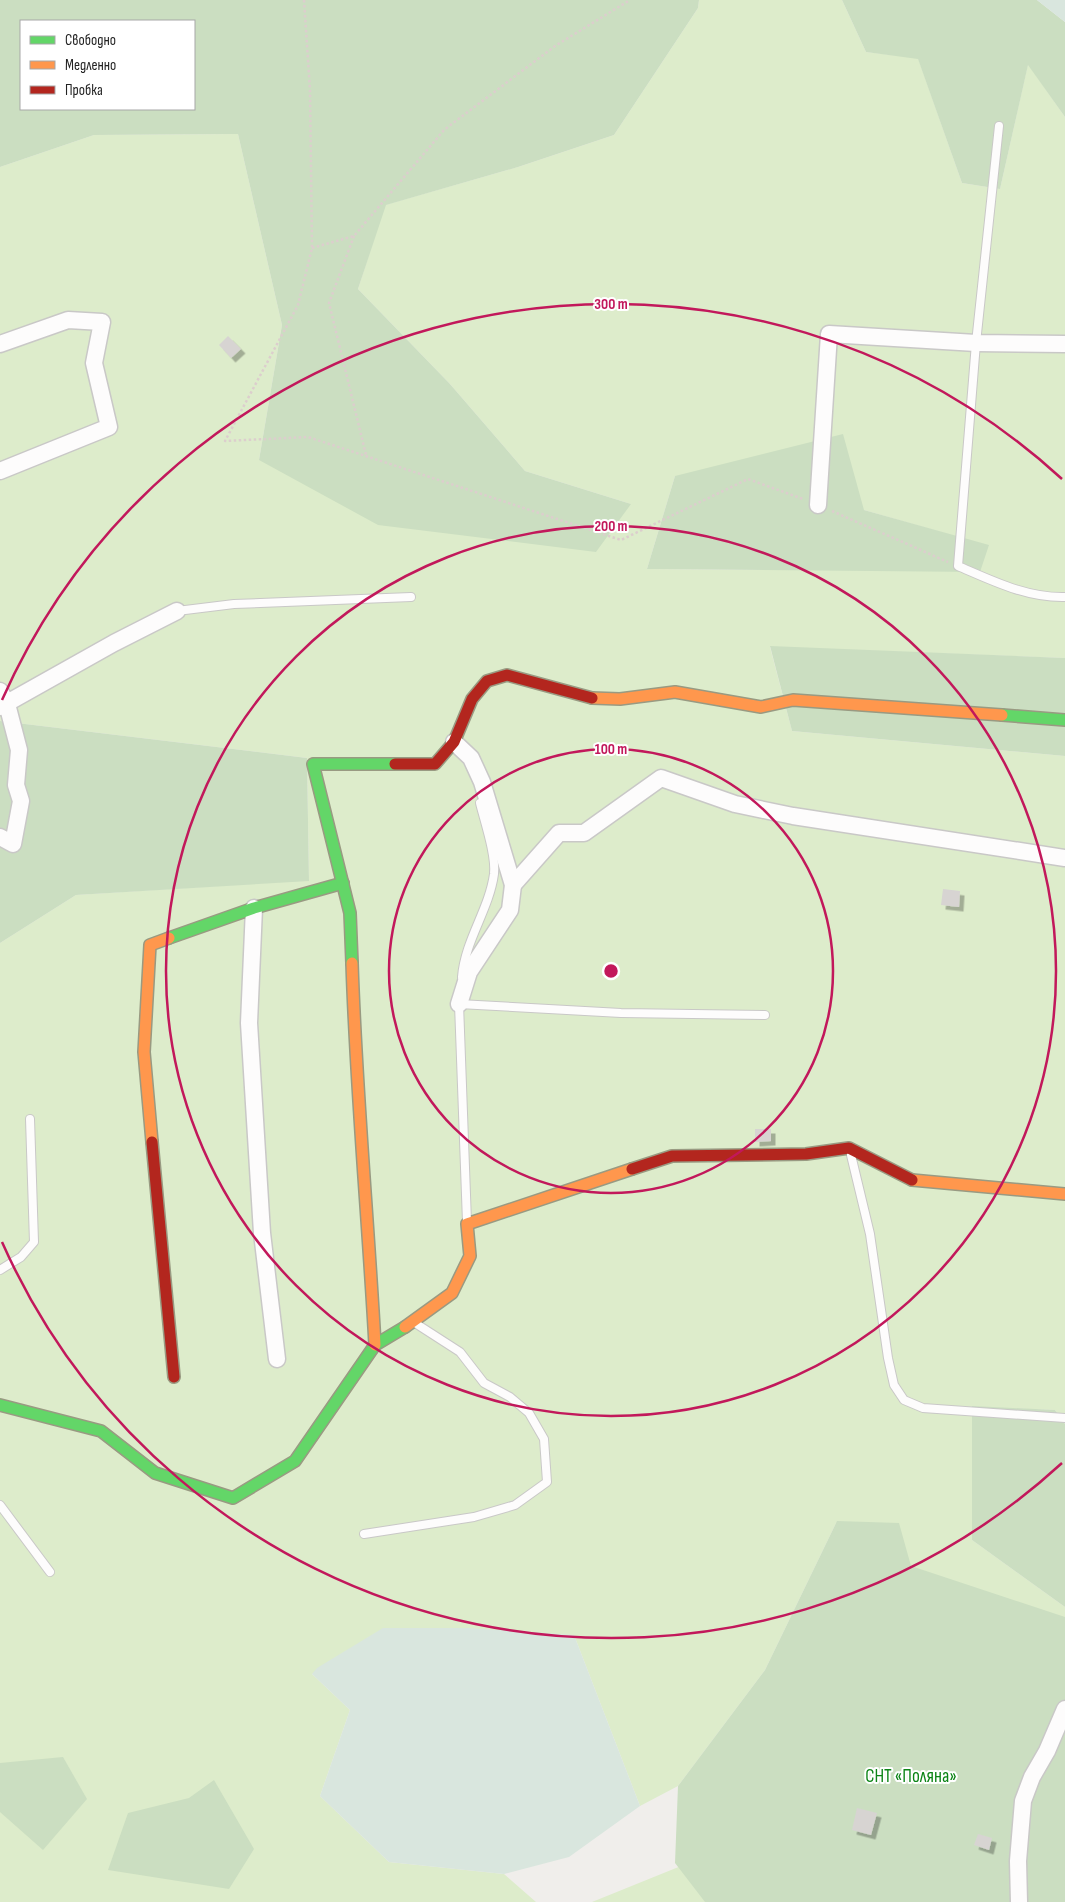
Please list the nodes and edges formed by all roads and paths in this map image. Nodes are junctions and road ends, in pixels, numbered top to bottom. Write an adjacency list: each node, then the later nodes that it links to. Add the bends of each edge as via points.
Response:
1 (304, 0): 5 (path, via 310,90)
2 (630, 0): 4 (path, via 555,46 444,130)
3 (998, 126): 6 (lane)
4 (354, 236): 5 (path); 9 (path, via 329,303)
5 (312, 248): 9 (path, via 298,305 224,441 308,437)
6 (976, 343): 8 (street); 11 (street, via 829,334); 12 (lane)
7 (0, 344): 10 (street, via 68,320 102,322 94,363 109,427)
8 (1065, 344)
9 (366, 456): 11 (path, via 621,540 748,479)
10 (0, 471)
11 (818, 505): 12 (path)
12 (958, 566): 14 (lane, via 999,584 1044,598)
13 (411, 597): 15 (lane, via 234,604)
14 (1065, 597)
15 (177, 611): 16 (street)
16 (2, 701): 19 (street, via 19,750 16,785 21,801 13,844)
17 (1065, 720): 18 (street, via 794,700 761,707 674,692 620,699 589,698 507,675 487,681 472,699)
18 (454, 742): 21 (street, via 435,764 313,764); 22 (street, via 471,758 482,782); 24 (lane, via 469,762 478,790 494,872 490,894 462,968)
19 (0, 837)
20 (1065, 858): 22 (street, via 793,816 735,804 661,778 584,833 559,833)
21 (343, 883): 23 (street); 32 (street, via 350,913 355,1063)
22 (514, 885): 24 (street, via 510,910 469,972)
23 (254, 908): 33 (street, via 249,1023 262,1233); 34 (street, via 150,945 144,1052)
24 (459, 1004): 25 (lane, via 621,1013); 29 (lane)
25 (765, 1015)
26 (30, 1119): 30 (lane, via 34,1242 22,1257)
27 (849, 1148): 28 (street, via 914,1181); 29 (street, via 806,1154 672,1156); 36 (lane, via 870,1234 888,1358 894,1385 904,1400 923,1408)
28 (1065, 1194)
29 (467, 1224): 31 (street, via 470,1256 452,1293)
30 (0, 1270)
31 (414, 1322): 32 (street); 38 (lane, via 460,1352 484,1383 510,1397 529,1413 544,1439 547,1482 515,1505 474,1517)
32 (375, 1345): 35 (street, via 295,1461 233,1498 155,1473 101,1431)
33 (277, 1359)
34 (174, 1377)
35 (0, 1405)
36 (1065, 1418)
37 (0, 1504): 39 (lane)
38 (364, 1534)
39 (50, 1572)
40 (1065, 1709): 41 (street, via 1023,1801 1018,1861)
41 (1019, 1902)

